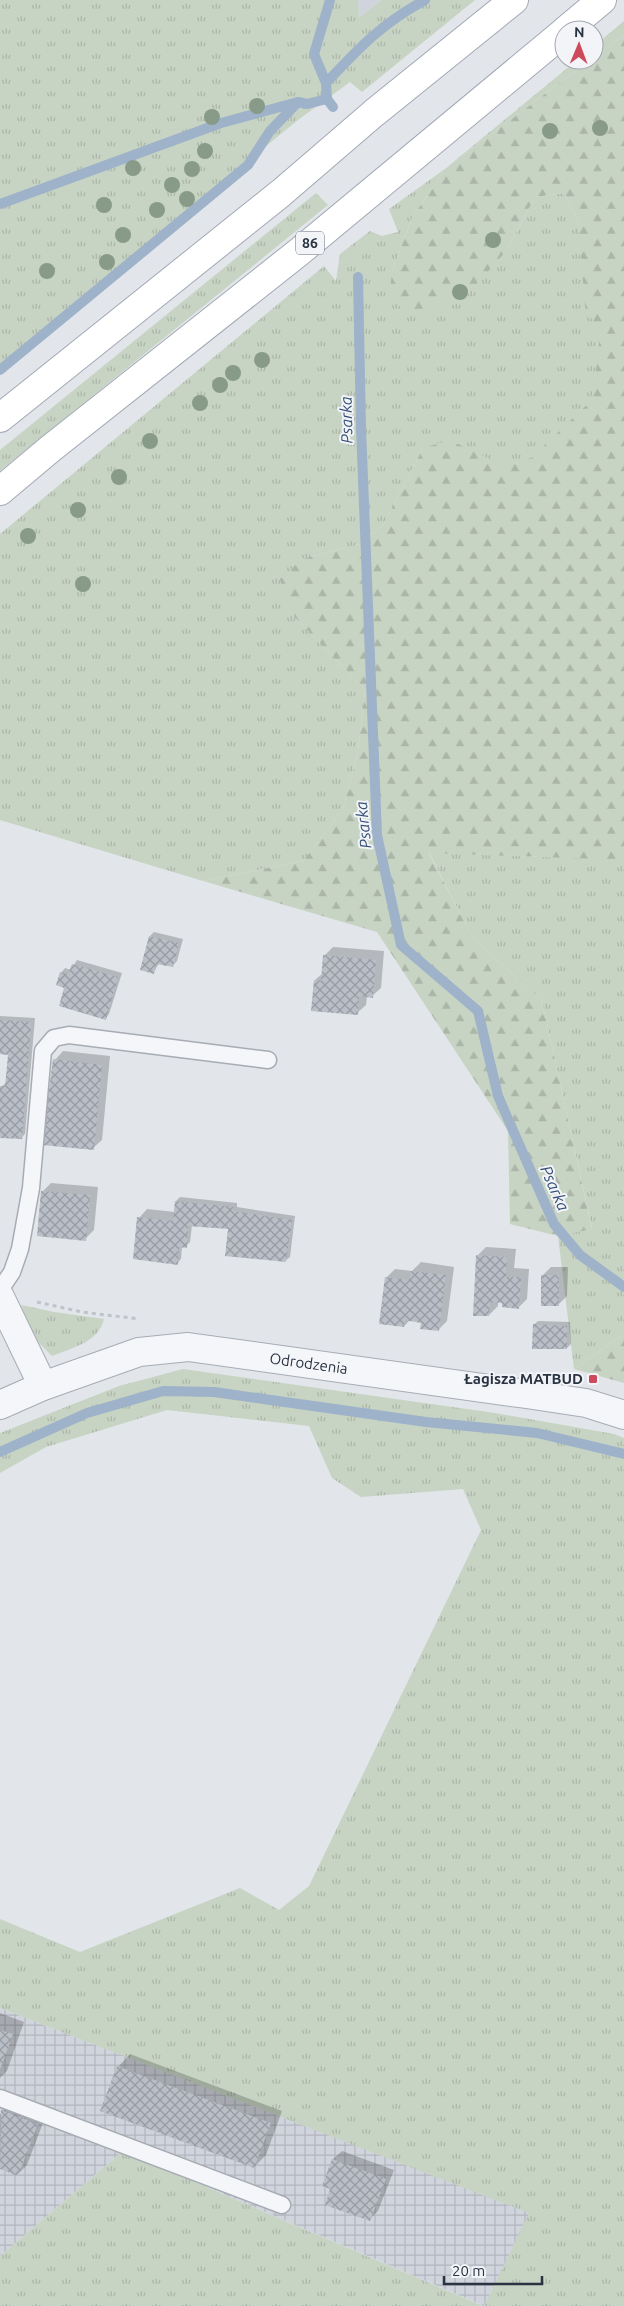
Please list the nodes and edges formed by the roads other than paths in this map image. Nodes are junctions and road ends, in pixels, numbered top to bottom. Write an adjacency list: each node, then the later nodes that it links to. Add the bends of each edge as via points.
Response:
1 (514, 0): 5 (main road, via 281,193)
2 (602, 0): 3 (main road, 86)
3 (578, 20)
4 (554, 40): 6 (main road, 86, via 299,252)
5 (0, 418)
6 (0, 491)
7 (268, 1060): 8 (lane, via 69,1035 54,1038 42,1051 31,1188 20,1249 12,1272)
8 (0, 1290)
9 (0, 1297): 10 (street)
10 (43, 1386): 11 (street, Odrodzenia); 12 (street, Odrodzenia, via 139,1352 188,1347 586,1403)
11 (0, 1405)
12 (624, 1415)
13 (0, 2098): 14 (lane)
14 (282, 2205)

